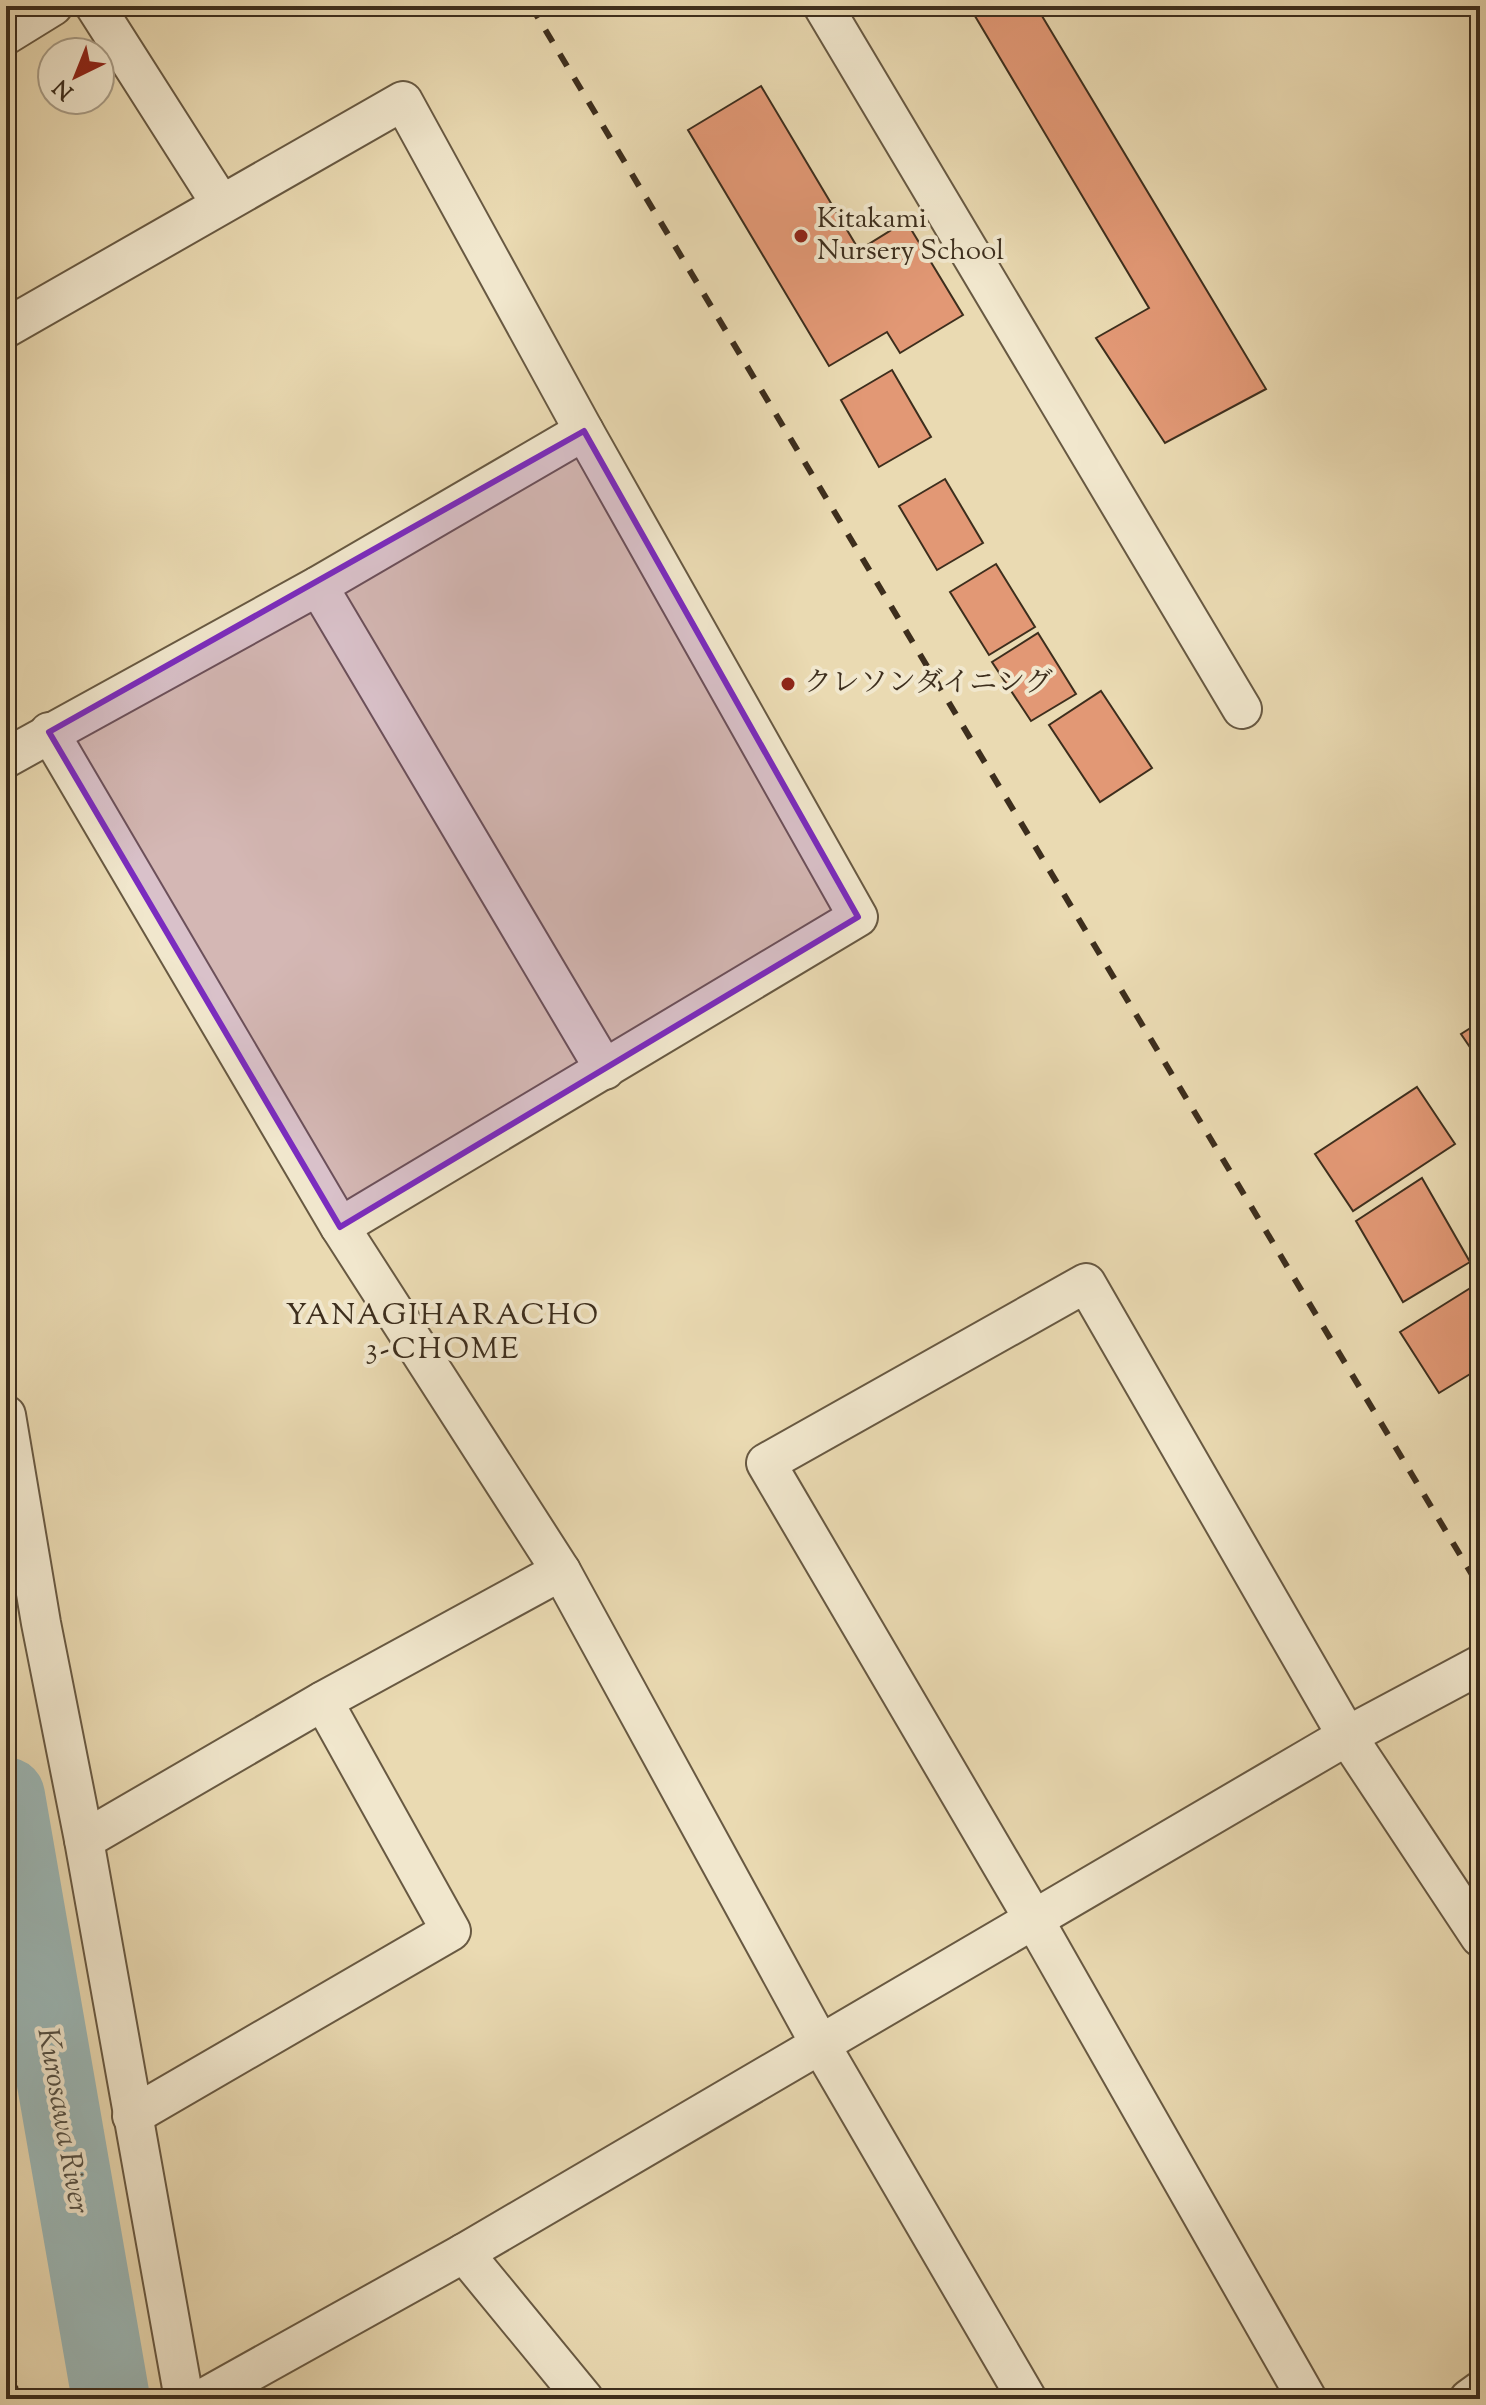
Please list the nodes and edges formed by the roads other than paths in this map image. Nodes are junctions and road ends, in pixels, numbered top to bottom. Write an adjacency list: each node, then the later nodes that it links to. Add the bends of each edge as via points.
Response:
1 (53, 6): 4 (street)
2 (95, 6): 5 (street)
3 (823, 6): 9 (street)
4 (6, 35)
5 (221, 204): 6 (street); 7 (street, via 403,101)
6 (6, 328)
7 (584, 431): 8 (street); 12 (street, via 858,917)
8 (318, 586): 10 (street); 12 (street)
9 (1242, 709)
10 (49, 732): 11 (street); 13 (street)
11 (6, 758)
12 (605, 1070): 13 (street)
13 (340, 1227): 15 (street)
14 (6, 1415): 19 (street)
15 (561, 1571): 17 (street); 22 (street)
16 (1480, 1665): 18 (street)
17 (323, 1701): 19 (street); 23 (street, via 451,1931)
18 (1347, 1736): 20 (street); 20 (street, via 1086,1283 766,1463); 21 (street)
19 (84, 1840): 23 (street)
20 (1033, 1918): 22 (street); 30 (street)
21 (1480, 1937)
22 (820, 2044): 24 (street); 29 (street)
23 (132, 2116): 26 (street)
24 (464, 2253): 27 (street); 28 (street)
25 (1480, 2391): 31 (street)
26 (184, 2399)
27 (202, 2399)
28 (584, 2399)
29 (1027, 2399)
30 (1307, 2399)
31 (1469, 2399)

